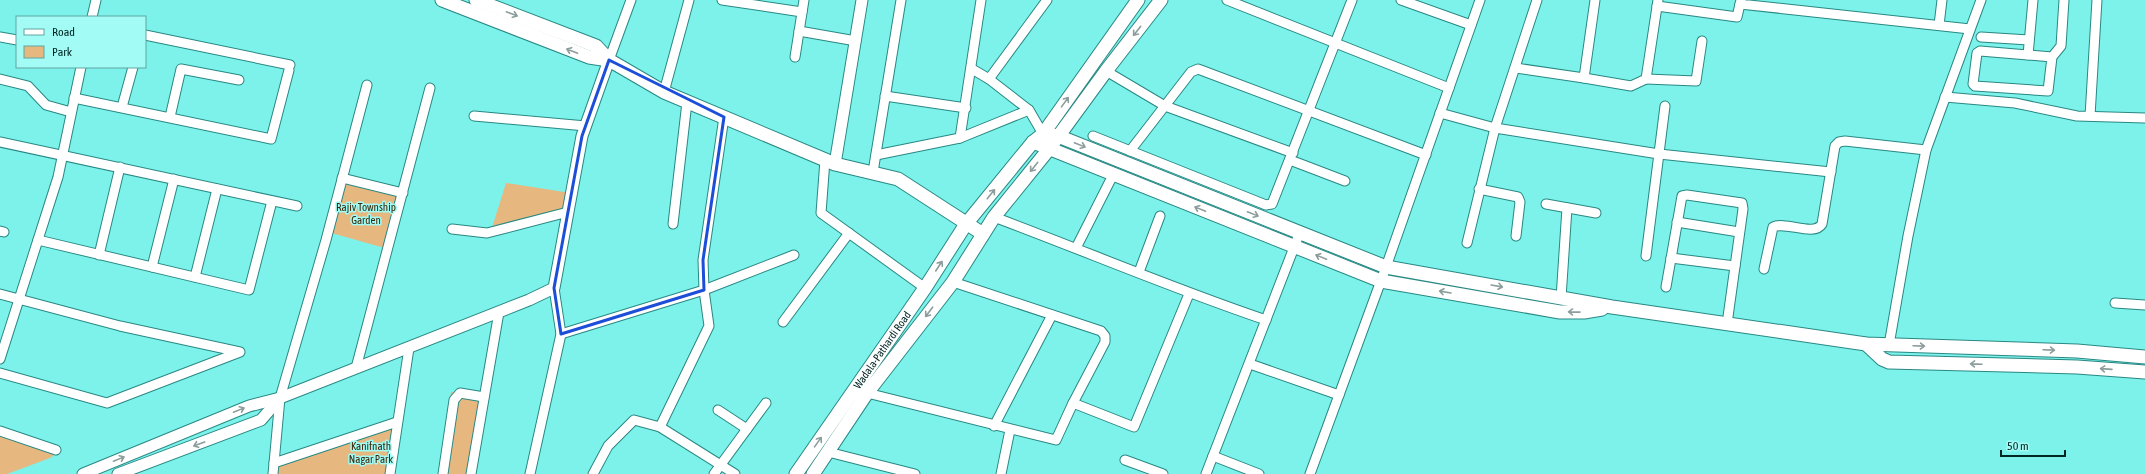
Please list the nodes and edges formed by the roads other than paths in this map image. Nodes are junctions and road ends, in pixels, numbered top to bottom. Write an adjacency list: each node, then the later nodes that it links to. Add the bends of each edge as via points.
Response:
1 (96, 0): 30 (street)
2 (442, 0): 46 (main road, one-way to 2, via 589,57)
3 (476, 0): 46 (main road, one-way to 46, via 596,46)
4 (631, 0): 46 (street)
5 (689, 0): 60 (street)
6 (722, 0): 29 (street)
7 (804, 0): 29 (street)
8 (862, 0): 40 (street)
9 (901, 0): 61 (street)
10 (981, 0): 50 (street)
11 (1047, 0): 53 (street)
12 (1138, 0): 83 (main road, Wadala-Pathardi Road, one-way to 12)
13 (1161, 0): 51 (main road, Wadala-Pathardi Road, one-way to 51)
14 (1227, 0): 42 (street)
15 (1352, 0): 42 (street)
16 (1402, 0): 31 (street)
17 (1480, 0): 31 (street)
18 (1537, 0): 49 (street)
19 (1595, 0): 52 (street)
20 (1794, 0): 28 (street)
21 (1942, 0): 32 (street)
22 (1981, 0): 33 (street)
23 (2033, 0): 39 (street)
24 (2064, 0): 45 (street, via 2061,46)
25 (2096, 0): 74 (street)
26 (1740, 2): 27 (street, via 1737,17); 28 (street)
27 (1657, 3): 54 (street)
28 (1792, 10): 32 (street)
29 (802, 12): 34 (street)
30 (92, 16)
31 (1471, 25): 59 (street)
32 (1939, 25): 33 (street)
33 (1970, 28): 62 (street)
34 (799, 31): 40 (street); 44 (street)
35 (146, 35): 76 (street, via 289,67 271,139)
36 (0, 37): 38 (street)
37 (1980, 37): 39 (street)
38 (16, 40)
39 (2029, 40): 43 (street)
40 (856, 41): 93 (street)
41 (1702, 41): 54 (street, via 1696,81)
42 (1335, 43): 59 (street); 70 (street)
43 (2028, 55): 45 (street); 45 (street, via 1980,51 1977,53 1973,84 2046,92 2049,89)
44 (795, 57)
45 (2052, 57)
46 (609, 60): 60 (main road); 78 (street)
47 (81, 68): 63 (street)
48 (133, 68): 67 (street)
49 (1516, 68): 52 (street); 79 (street)
50 (972, 69): 53 (street); 68 (street)
51 (1106, 71): 65 (street); 80 (main road, Wadala-Pathardi Road)
52 (1584, 78): 54 (street, via 1631,86)
53 (989, 79): 69 (street)
54 (1646, 79)
55 (0, 80): 71 (street, via 28,86 46,105)
56 (239, 80): 76 (street, via 181,69)
57 (367, 84): 98 (street)
58 (430, 88): 103 (street)
59 (1449, 88): 72 (street)
60 (664, 92): 64 (main road)
61 (886, 96): 68 (street); 90 (street)
62 (1945, 97): 74 (street, via 2016,103 2058,113); 86 (street)
63 (74, 98): 67 (street); 71 (street)
64 (687, 102): 75 (main road); 113 (street)
65 (1165, 106): 70 (street, via 1191,72 1198,69); 87 (street); 92 (street)
66 (1665, 106): 88 (street)
67 (122, 107): 76 (street)
68 (966, 108): 82 (street)
69 (1029, 110): 82 (street); 83 (street)
70 (1309, 111): 91 (street); 92 (street)
71 (71, 112): 89 (street)
72 (1440, 113): 79 (street); 91 (street)
73 (474, 116): 78 (street)
74 (2090, 116): 77 (street)
75 (724, 117): 93 (main road); 140 (street, via 703,260)
76 (170, 118)
77 (2145, 118)
78 (586, 126): 108 (street)
79 (1495, 128): 88 (street); 102 (street)
80 (1058, 136): 83 (main road); 85 (main road, Wadala-Pathardi Road); 116 (main road, one-way to 116)
81 (1093, 136): 87 (street)
82 (960, 138): 90 (street)
83 (1038, 138): 85 (main road); 114 (main road, Wadala-Pathardi Road, one-way to 83)
84 (0, 142): 89 (street)
85 (1049, 149): 97 (main road); 110 (main road, Wadala-Pathardi Road, one-way to 110)
86 (1926, 150): 96 (street, via 1842,140 1835,146); 155 (street)
87 (1130, 151): 92 (street, via 1269,205 1274,203)
88 (1659, 154): 96 (street); 127 (street)
89 (63, 155): 94 (street); 121 (street)
90 (876, 155): 95 (street)
91 (1426, 155): 131 (street)
92 (1292, 156): 100 (street)
93 (830, 162): 95 (main road); 118 (street, via 821,213)
94 (120, 167): 99 (street); 125 (street)
95 (873, 172): 114 (main road, via 898,179 926,195)
96 (1831, 172): 132 (street, via 1820,227 1814,230 1773,227)
97 (1113, 175): 123 (main road, one-way to 97); 124 (street)
98 (342, 178): 103 (street); 166 (street)
99 (174, 179): 101 (street); 130 (street)
100 (1345, 181)
101 (217, 189): 104 (street); 134 (street)
102 (1479, 189): 120 (street, via 1518,197 1520,202); 122 (street)
103 (403, 193): 160 (street)
104 (272, 201): 106 (street); 134 (street, via 249,290)
105 (1546, 204): 107 (street)
106 (297, 206)
107 (1567, 208): 109 (street); 144 (street)
108 (568, 212): 115 (street, via 487,233); 138 (street)
109 (1596, 213)
110 (994, 216): 119 (main road, Wadala-Pathardi Road); 124 (street)
111 (1160, 216): 133 (street)
112 (1677, 222): 117 (street); 117 (street, via 1684,195 1739,202 1743,209); 128 (street)
113 (673, 224)
114 (966, 224): 119 (main road); 139 (main road, Wadala-Pathardi Road, one-way to 114)
115 (452, 229)
116 (1300, 232): 123 (street); 131 (main road)
117 (1740, 232): 129 (street)
118 (849, 233): 139 (street); 151 (street)
119 (983, 234): 136 (main road, Wadala-Pathardi Road)
120 (1516, 236)
121 (38, 240): 125 (street); 143 (street)
122 (1467, 243)
123 (1295, 247): 135 (main road, one-way to 123); 150 (street)
124 (1076, 248): 133 (street)
125 (99, 255): 130 (street)
126 (794, 256): 140 (street)
127 (1646, 256)
128 (1670, 258): 129 (street); 137 (street)
129 (1735, 266): 152 (street)
130 (152, 267): 134 (street)
131 (1386, 267): 135 (street); 144 (main road, one-way to 144)
132 (1764, 269)
133 (1138, 272): 142 (street)
134 (195, 277)
135 (1381, 281): 147 (main road, one-way to 135, via 1584,312 1560,312); 164 (street)
136 (953, 282): 149 (street); 163 (main road, Wadala-Pathardi Road, one-way to 163)
137 (1666, 287)
138 (554, 288): 148 (street); 153 (street)
139 (925, 288): 192 (main road, Wadala-Pathardi Road, one-way to 139)
140 (704, 290): 153 (street); 172 (street, via 709,326)
141 (0, 294): 143 (street)
142 (1189, 294): 150 (street); 168 (street, via 1134,427)
143 (19, 298): 158 (street); 162 (street, via 120,326 240,352 107,403)
144 (1561, 298): 147 (main road)
145 (2115, 303): 146 (street)
146 (2145, 305)
147 (1612, 307): 152 (main road)
148 (499, 312): 156 (street); 165 (street)
149 (1052, 316): 168 (street, via 1101,331 1105,336 1105,342); 171 (street)
150 (1266, 320): 159 (street)
151 (784, 322)
152 (1727, 324): 154 (main road)
153 (560, 334): 188 (street)
154 (1866, 344): 155 (main road); 161 (main road, one-way to 154, via 2077,367 1889,362)
155 (1889, 345): 157 (main road, one-way to 157, via 2077,351)
156 (409, 348): 160 (street); 170 (street)
157 (2145, 357)
158 (0, 359)
159 (1250, 364): 164 (street); 178 (street)
160 (356, 368): 166 (street)
161 (2145, 372)
162 (0, 373)
163 (867, 393): 171 (street); 177 (main road, Wadala-Pathardi Road)
164 (1339, 395): 199 (street)
165 (484, 397): 186 (street, via 460,394 454,400); 187 (street)
166 (280, 398): 180 (street); 182 (street, one-way to 166, via 249,406); 183 (street, one-way to 183, via 261,420)
167 (766, 403): 173 (street)
168 (1073, 403): 174 (street, via 1056,440)
169 (718, 410): 173 (street)
170 (397, 422): 180 (street); 185 (street)
171 (994, 426): 174 (street)
172 (660, 427): 181 (street); 189 (street, via 634,420 608,446)
173 (746, 429): 181 (street)
174 (1010, 430): 195 (street)
175 (0, 431): 176 (street)
176 (56, 450)
177 (828, 452): 193 (main road, Wadala-Pathardi Road); 194 (street)
178 (1213, 456): 197 (street); 198 (street)
179 (1125, 460): 196 (street)
180 (274, 463): 184 (street)
181 (720, 465): 190 (street); 191 (street)
182 (83, 474)
183 (118, 474)
184 (273, 474)
185 (390, 474)
186 (443, 474)
187 (471, 474)
188 (530, 474)
189 (593, 474)
190 (714, 474)
191 (735, 474)
192 (796, 474)
193 (813, 474)
194 (915, 474)
195 (1001, 474)
196 (1162, 474)
197 (1206, 474)
198 (1259, 474)
199 (1310, 474)

